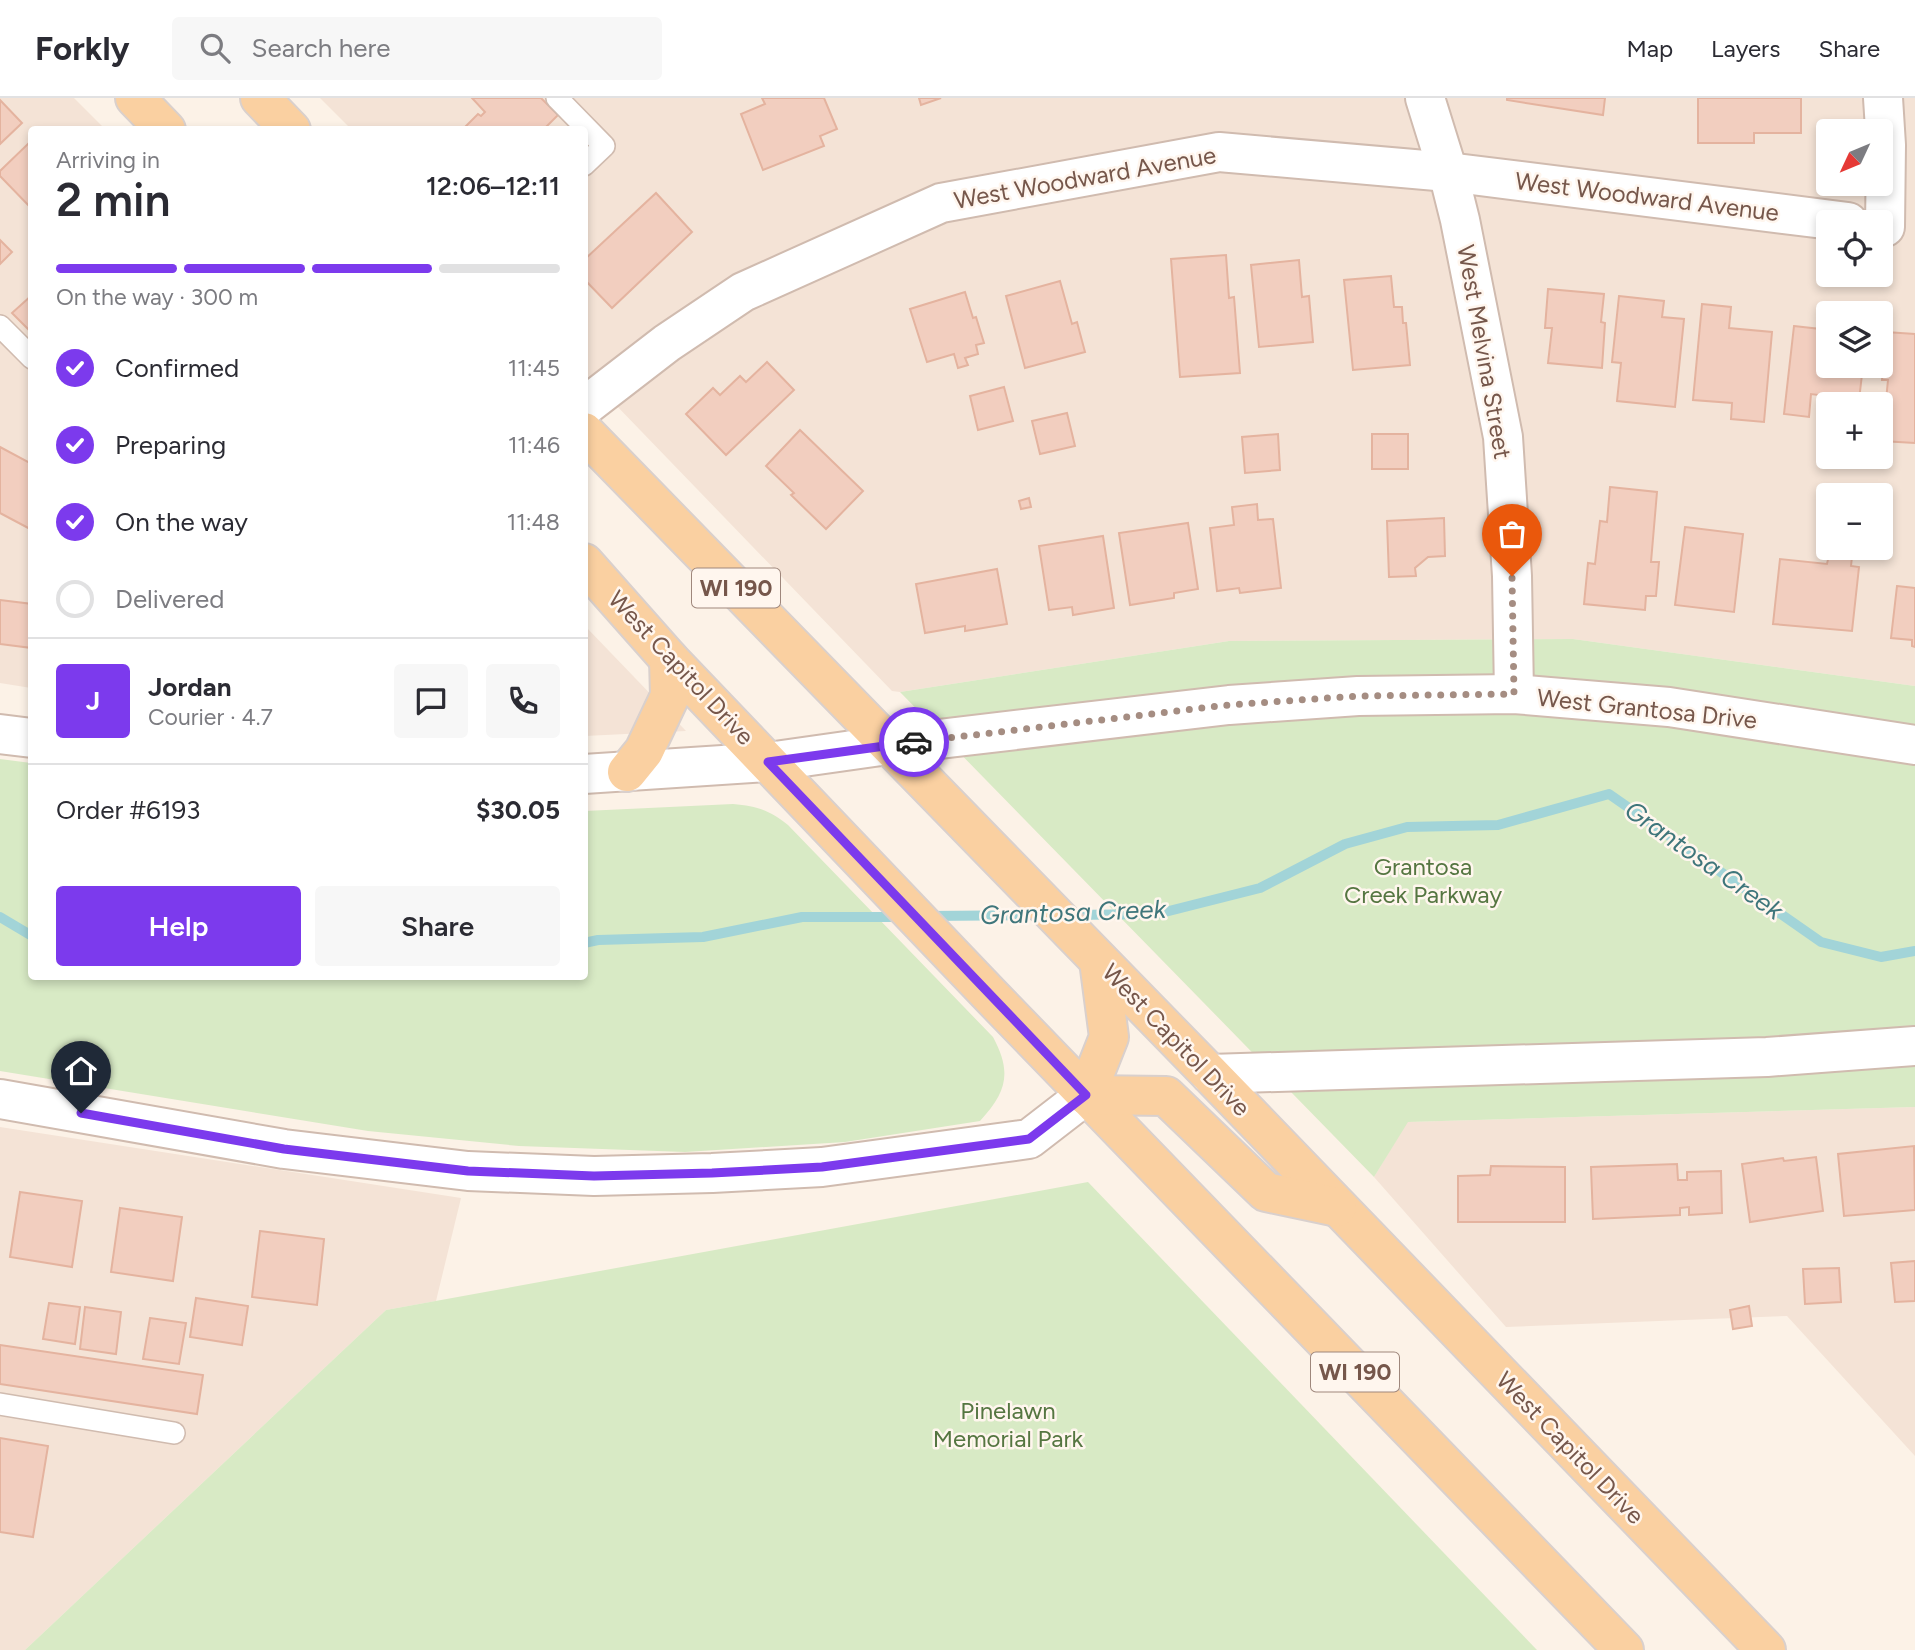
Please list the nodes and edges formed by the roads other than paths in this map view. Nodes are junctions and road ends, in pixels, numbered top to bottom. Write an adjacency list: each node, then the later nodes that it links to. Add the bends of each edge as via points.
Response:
1 (135, 98): 6 (main road)
2 (260, 98): 7 (main road)
3 (557, 98): 8 (lane)
4 (1425, 98): 11 (street, West Melvina Street)
5 (1883, 98): 13 (street)
6 (162, 126)
7 (287, 126)
8 (584, 126)
9 (588, 130): 10 (lane, via 604,146)
10 (588, 161)
11 (1448, 172): 12 (street, West Woodward Avenue); 16 (street, West Woodward Avenue, via 1219,152 941,203 743,292); 20 (street, West Melvina Street, via 1503,437)
12 (1816, 218)
13 (1894, 228)
14 (0, 326): 15 (lane)
15 (28, 354)
16 (588, 404)
17 (588, 436): 23 (main road, West Capitol Drive / WI 190)
18 (588, 568): 19 (main road, West Capitol Drive / WI 190)
19 (669, 659): 25 (main road, West Capitol Drive / WI 190); 26 (main road, via 670,696 644,751)
20 (1514, 694): 23 (street, West Grantosa Drive, via 1358,696 1228,705); 24 (street, West Grantosa Drive, via 1669,707)
21 (0, 734): 22 (street)
22 (28, 738)
23 (888, 744): 25 (street, West Grantosa Drive); 28 (main road, West Capitol Drive / WI 190)
24 (1915, 746)
25 (768, 762): 26 (street, West Grantosa Drive); 31 (main road, West Capitol Drive / WI 190)
26 (627, 772): 27 (street, West Grantosa Drive)
27 (588, 774)
28 (1099, 961): 30 (main road, West Capitol Drive / WI 190); 31 (main road, via 1109,1037)
29 (1915, 1046): 30 (street, via 1767,1057)
30 (1210, 1074): 33 (main road, West Capitol Drive / WI 190)
31 (1086, 1095): 32 (street, via 1029,1139 822,1167 594,1176 468,1171 284,1149); 33 (main road, via 1166,1096 1266,1192); 36 (main road, West Capitol Drive / WI 190)
32 (0, 1099)
33 (1337, 1207): 37 (main road, West Capitol Drive / WI 190)
34 (0, 1404): 35 (lane)
35 (174, 1433)
36 (1624, 1650)
37 (1766, 1650)

